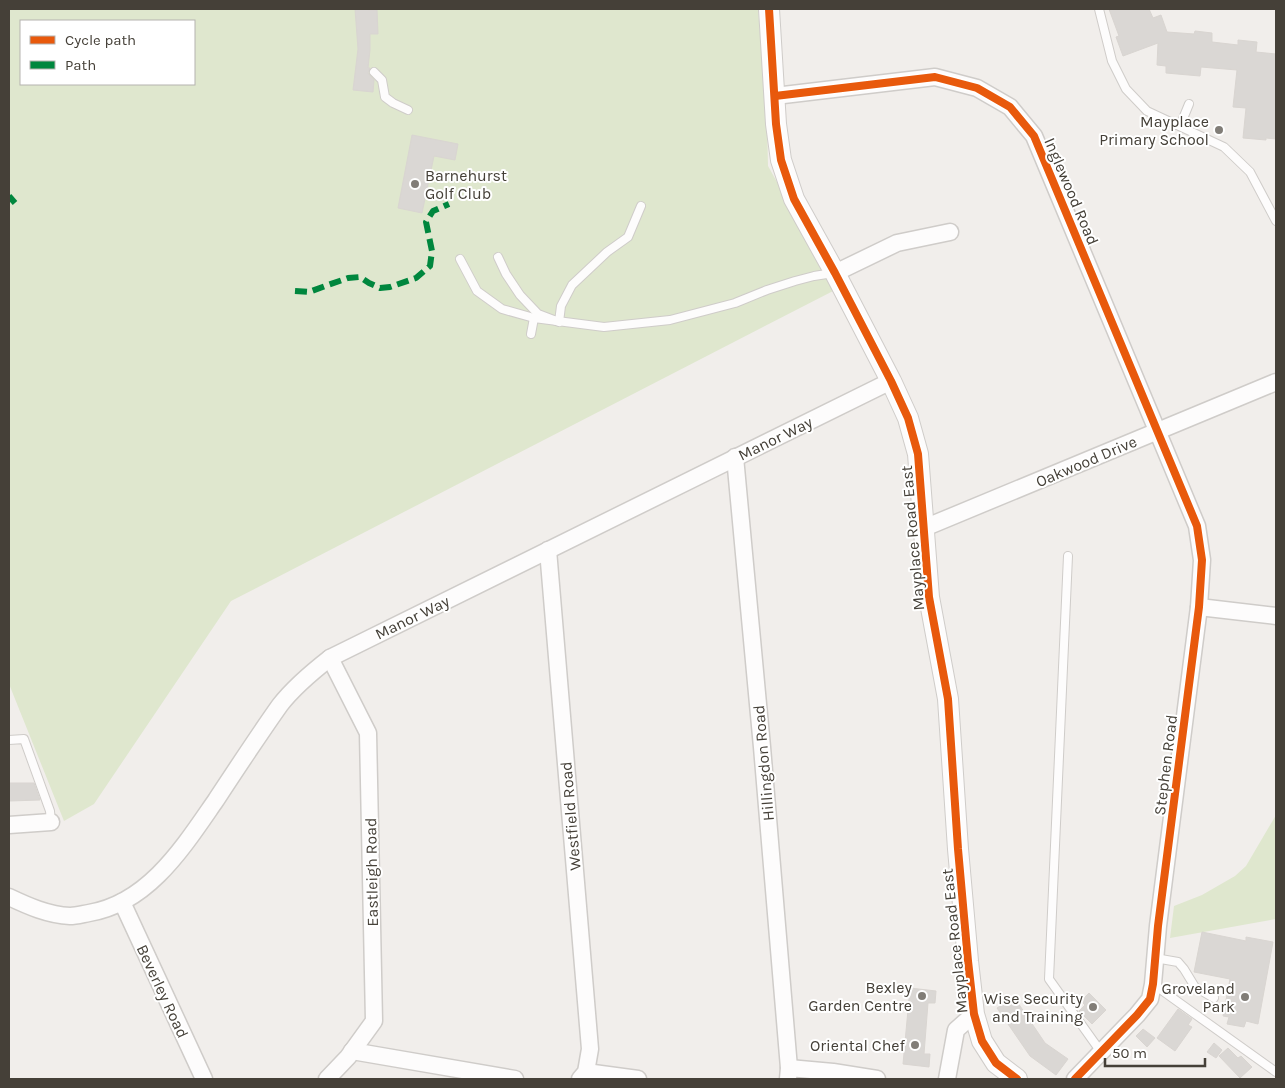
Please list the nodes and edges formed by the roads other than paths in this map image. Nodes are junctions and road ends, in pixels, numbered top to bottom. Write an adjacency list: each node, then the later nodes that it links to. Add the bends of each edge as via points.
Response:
1 (769, 9): 4 (street, Mayplace Road East)
2 (1099, 9): 7 (lane, via 1112,61 1126,89 1147,111)
3 (374, 72): 6 (lane, via 382,80 385,97)
4 (775, 96): 13 (street, Mayplace Road East, via 781,160 794,199); 19 (street, Inglewood Road, via 935,77 977,88 1010,107 1034,136)
5 (1189, 104): 7 (lane)
6 (408, 110)
7 (1180, 126): 9 (lane, via 1224,147 1250,172)
8 (641, 206): 15 (lane, via 628,238 607,252 572,286 561,306)
9 (1276, 221)
10 (950, 232): 13 (street, via 897,243)
11 (498, 257): 15 (lane, via 520,295 538,314)
12 (460, 259): 14 (lane, via 478,291 502,309)
13 (835, 273): 15 (lane, via 795,281 735,303 670,320 604,327); 17 (street, Mayplace Road East)
14 (534, 318): 15 (lane); 16 (lane)
15 (559, 322)
16 (531, 334)
17 (891, 381): 20 (street, Manor Way); 21 (street, Mayplace Road East, via 908,418 918,454)
18 (1276, 382): 19 (street, Oakwood Drive)
19 (1157, 432): 21 (street, Oakwood Drive); 24 (street, Stephen Road, via 1197,526 1202,560)
20 (735, 457): 22 (street, Manor Way); 39 (street, Hillingdon Road)
21 (924, 528): 35 (street, Mayplace Road East, via 929,597 948,699)
22 (548, 550): 26 (street, Manor Way); 40 (street, Westfield Road, via 590,1049)
23 (1068, 556): 37 (lane, via 1049,979)
24 (1199, 606): 25 (street); 32 (street, Stephen Road)
25 (1276, 616)
26 (330, 658): 31 (street, Manor Way, via 306,677 281,704 188,840 163,871); 36 (street, Eastleigh Road, via 368,733 374,1021)
27 (9, 740): 28 (lane, via 24,739)
28 (51, 822): 29 (street)
29 (9, 825)
30 (9, 897): 31 (street, Manor Way, via 40,911 70,916 102,910)
31 (122, 902): 42 (street, Beverley Road)
32 (1155, 958): 33 (street, Stephen Road); 34 (lane, via 1178,962 1195,987)
33 (1153, 984): 37 (street, Stephen Road, via 1150,999); 38 (lane)
34 (1214, 998)
35 (974, 1014): 41 (street, Mayplace Road East, via 982,1041 996,1063); 47 (street, via 956,1030)
36 (352, 1051): 43 (street, Eastleigh Road); 44 (street)
37 (1101, 1052): 48 (street, Stephen Road)
38 (1276, 1072)
39 (788, 1074): 46 (street, via 833,1072)
40 (583, 1075): 45 (street)
41 (1012, 1078)
42 (204, 1079)
43 (327, 1079)
44 (515, 1079)
45 (638, 1079)
46 (877, 1079)
47 (947, 1079)
48 (1075, 1079)

